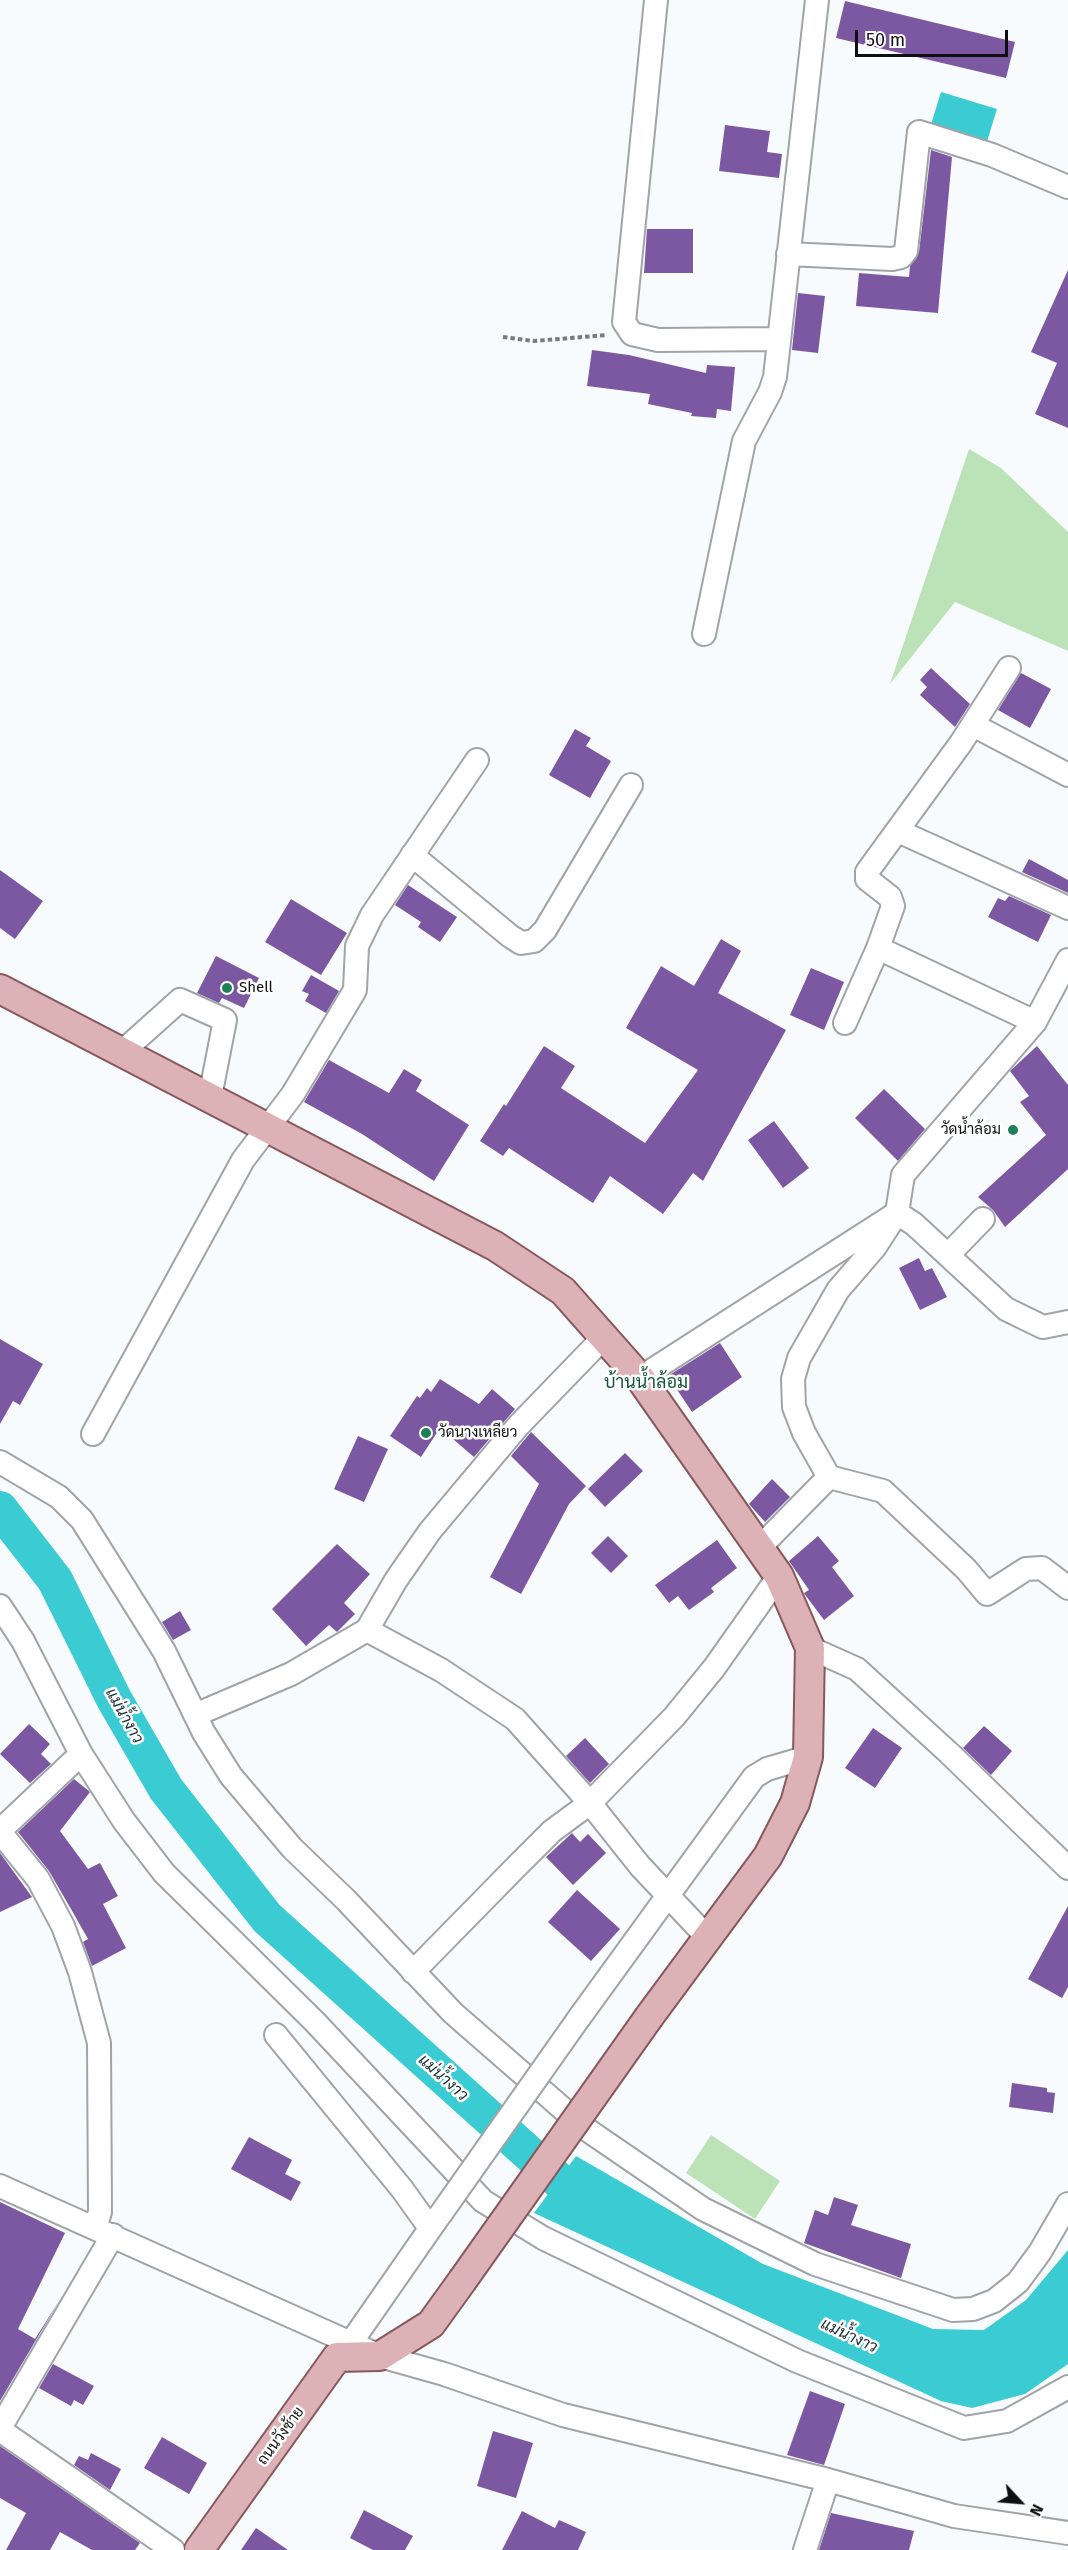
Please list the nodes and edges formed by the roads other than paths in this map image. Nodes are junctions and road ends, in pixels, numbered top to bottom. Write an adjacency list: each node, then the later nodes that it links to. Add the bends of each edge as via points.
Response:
1 (656, 0): 5 (street, via 624,322 632,334 658,340)
2 (818, 0): 4 (street)
3 (1068, 188): 4 (street, via 992,155 919,132 906,251 901,257)
4 (788, 254): 5 (street)
5 (779, 339): 6 (street, via 770,392 744,441)
6 (704, 634)
7 (1009, 668): 8 (street)
8 (973, 725): 10 (street); 12 (street)
9 (477, 760): 13 (street)
10 (1068, 775)
11 (631, 785): 13 (street, via 545,930 534,941 521,943 510,936)
12 (898, 831): 14 (street); 15 (street, via 866,876 890,897 893,906)
13 (412, 855): 22 (street, via 372,915 357,946 354,990 293,1094)
14 (1068, 908)
15 (878, 948): 18 (street); 19 (street)
16 (1068, 960): 18 (street)
17 (0, 989): 20 (main road)
18 (1035, 1022): 23 (street, via 903,1175)
19 (845, 1023)
20 (122, 1052): 21 (main road); 21 (street, via 180,1000 225,1020)
21 (210, 1096): 22 (main road)
22 (267, 1129): 27 (main road, via 495,1246 563,1291); 29 (street, via 243,1160)
23 (897, 1213): 25 (street); 28 (street); 31 (street, via 875,1247 838,1290 799,1358 793,1379 794,1407)
24 (983, 1219): 25 (street)
25 (948, 1255): 26 (street, via 1006,1309 1043,1327)
26 (1068, 1322)
27 (604, 1337): 28 (main road); 36 (street, via 518,1426 430,1531)
28 (640, 1378): 32 (main road)
29 (93, 1434)
30 (0, 1462): 38 (street, via 59,1497 82,1520 164,1651)
31 (829, 1477): 32 (street); 34 (street, via 883,1491 987,1594 1026,1569 1042,1568)
32 (760, 1547): 33 (main road)
33 (779, 1576): 37 (main road); 41 (street, via 681,1709)
34 (1068, 1588)
35 (0, 1606): 39 (street, via 23,1641)
36 (367, 1630): 38 (street, via 291,1674); 41 (street, via 441,1670 515,1719)
37 (810, 1648): 40 (main road); 43 (street, via 857,1669)
38 (195, 1715): 46 (street, via 231,1776 292,1848)
39 (81, 1754): 42 (street); 54 (street, via 164,1874 315,2022 483,2201 543,2238 797,2361 964,2428 1007,2421)
40 (808, 1757): 44 (street, via 754,1777); 45 (main road, via 795,1803 768,1856)
41 (590, 1803): 44 (street); 46 (street, via 552,1831)
42 (0, 1830): 51 (street, via 38,1879 63,1926 99,2043 100,2212)
43 (1068, 1868)
44 (668, 1896): 45 (street); 50 (street, bridge)
45 (708, 1938): 53 (main road, bridge, via 430,2324)
46 (413, 1972): 49 (street, via 453,2013 596,2135 703,2210 851,2278 953,2310 973,2309 994,2301 1018,2282)
47 (276, 2035): 50 (street, via 402,2189)
48 (0, 2186): 51 (street)
49 (1068, 2204)
50 (435, 2222): 52 (street)
51 (104, 2232): 52 (street); 55 (street)
52 (350, 2344): 53 (street)
53 (380, 2356): 56 (street, via 563,2415); 59 (main road, ถนนวังซ้าย, via 337,2357)
54 (1068, 2386)
55 (0, 2429): 58 (street)
56 (828, 2480): 57 (street, via 954,2516); 60 (street)
57 (1068, 2533)
58 (173, 2550)
59 (199, 2550)
60 (805, 2550)

